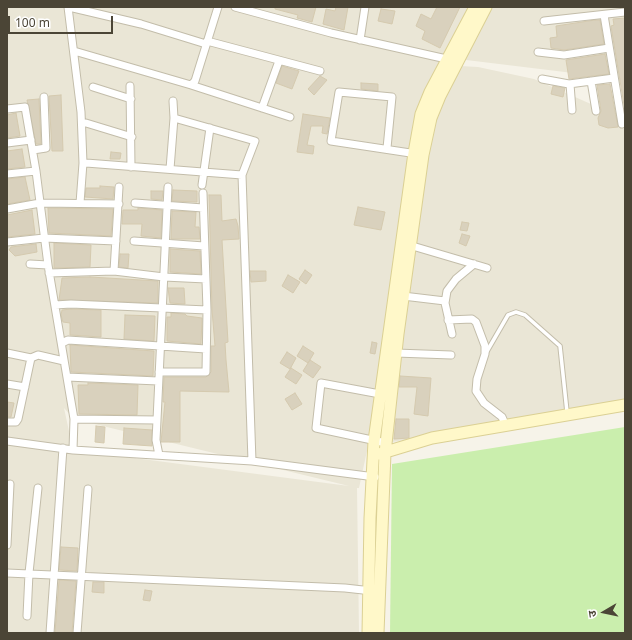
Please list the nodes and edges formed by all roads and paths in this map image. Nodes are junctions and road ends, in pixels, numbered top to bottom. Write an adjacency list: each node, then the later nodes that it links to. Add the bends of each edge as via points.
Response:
1 (69, 7): 12 (street); 14 (street)
2 (218, 7): 12 (street)
3 (234, 7): 7 (street)
4 (365, 7): 11 (street)
5 (475, 7): 16 (street)
6 (486, 7): 18 (street)
7 (254, 10): 11 (street)
8 (625, 12): 9 (street)
9 (604, 15): 10 (street); 13 (street)
10 (544, 21)
11 (360, 40): 16 (street)
12 (206, 43): 17 (street); 24 (street, via 196,81)
13 (609, 48): 15 (street, via 564,55); 20 (street)
14 (74, 50): 24 (street); 57 (street, via 81,112 83,163)
15 (538, 52)
16 (447, 59): 18 (street); 44 (street, via 421,114)
17 (279, 61): 19 (street); 30 (street)
18 (459, 62): 44 (street, via 440,96)
19 (320, 71)
20 (614, 78): 22 (street); 37 (street)
21 (542, 79): 23 (street)
22 (591, 81): 23 (street); 33 (street)
23 (570, 84): 32 (street)
24 (191, 85): 30 (street)
25 (130, 86): 28 (street)
26 (93, 87): 28 (street)
27 (44, 97): 43 (street, via 46,148)
28 (131, 99): 39 (street)
29 (173, 101): 35 (street)
30 (262, 108): 34 (street)
31 (7, 109): 40 (street, via 25,107)
32 (572, 110)
33 (596, 111)
34 (290, 117)
35 (174, 118): 38 (street); 47 (street)
36 (86, 123): 39 (street)
37 (622, 124)
38 (210, 128): 49 (street); 51 (street, via 255,141)
39 (132, 137): 46 (street)
40 (31, 140): 41 (street); 43 (street)
41 (7, 143)
42 (387, 148): 42 (street, via 331,141 339,92 392,97); 44 (street)
43 (33, 150): 48 (street)
44 (418, 154): 63 (street)
45 (86, 163): 46 (street)
46 (131, 167): 47 (street)
47 (170, 169): 49 (street)
48 (36, 171): 50 (street); 56 (street)
49 (203, 171): 51 (street); 52 (street)
50 (7, 174)
51 (242, 176): 112 (street)
52 (202, 185)
53 (119, 187): 59 (street)
54 (168, 187): 60 (street)
55 (203, 193): 61 (street)
56 (40, 203): 57 (street); 62 (street); 64 (street)
57 (80, 203): 59 (street)
58 (135, 203): 60 (street)
59 (119, 204): 65 (street)
60 (168, 206): 61 (street); 68 (street)
61 (203, 208): 70 (street)
62 (7, 209)
63 (410, 210): 69 (street); 100 (street)
64 (44, 238): 65 (street); 67 (street); 72 (street)
65 (116, 241): 75 (street)
66 (134, 241): 68 (street)
67 (7, 242)
68 (165, 243): 70 (street); 77 (street)
69 (410, 245): 73 (street); 79 (street)
70 (204, 246): 78 (street)
71 (30, 264): 72 (street)
72 (48, 264): 76 (street)
73 (474, 264): 74 (street); 80 (street, via 451,284)
74 (487, 268)
75 (114, 271): 76 (street); 77 (street)
76 (50, 273): 81 (street)
77 (164, 278): 78 (street); 82 (street)
78 (206, 279): 83 (street)
79 (403, 296): 80 (street); 90 (street)
80 (445, 301): 84 (street)
81 (55, 305): 82 (street); 86 (street)
82 (162, 310): 83 (street); 87 (street)
83 (207, 310): 88 (street)
84 (448, 320): 85 (street); 91 (street, via 472,319 476,322 485,346)
85 (452, 334)
86 (62, 342): 87 (street, via 68,340); 94 (street)
87 (160, 345): 88 (street); 95 (street)
88 (206, 349): 95 (street, via 206,372)
89 (7, 353): 93 (street)
90 (396, 353): 92 (street); 109 (street)
91 (485, 354): 102 (lane, via 508,315 516,312 525,315 560,346); 106 (street, via 476,391 484,404 502,417)
92 (451, 355)
93 (31, 358): 94 (street, via 38,355); 99 (street)
94 (64, 361): 96 (street)
95 (159, 372): 97 (street)
96 (67, 377): 97 (street); 103 (street)
97 (158, 381): 104 (street)
98 (7, 384): 99 (street)
99 (25, 387): 105 (street, via 18,419 16,422)
100 (380, 394): 109 (street); 109 (street, via 321,383 316,428)
101 (625, 405): 102 (street)
102 (568, 414): 106 (street)
103 (74, 419): 104 (street); 110 (street)
104 (157, 420): 111 (street, via 156,440)
105 (7, 422)
106 (505, 424): 109 (street)
107 (7, 441): 108 (street)
108 (63, 448): 110 (street); 120 (street)
109 (380, 448): 113 (street)
110 (73, 450): 111 (street)
111 (159, 455): 112 (street)
112 (252, 461): 113 (street)
113 (378, 477): 122 (street)
114 (10, 484): 117 (street)
115 (38, 488): 119 (street)
116 (88, 489): 121 (street)
117 (7, 545)
118 (7, 573): 119 (street)
119 (28, 573): 120 (street); 123 (street)
120 (54, 575): 121 (street); 124 (street)
121 (80, 576): 122 (street); 125 (street)
122 (374, 591): 126 (street); 127 (street)
123 (28, 616)
124 (50, 633)
125 (77, 633)
126 (368, 633)
127 (378, 633)

